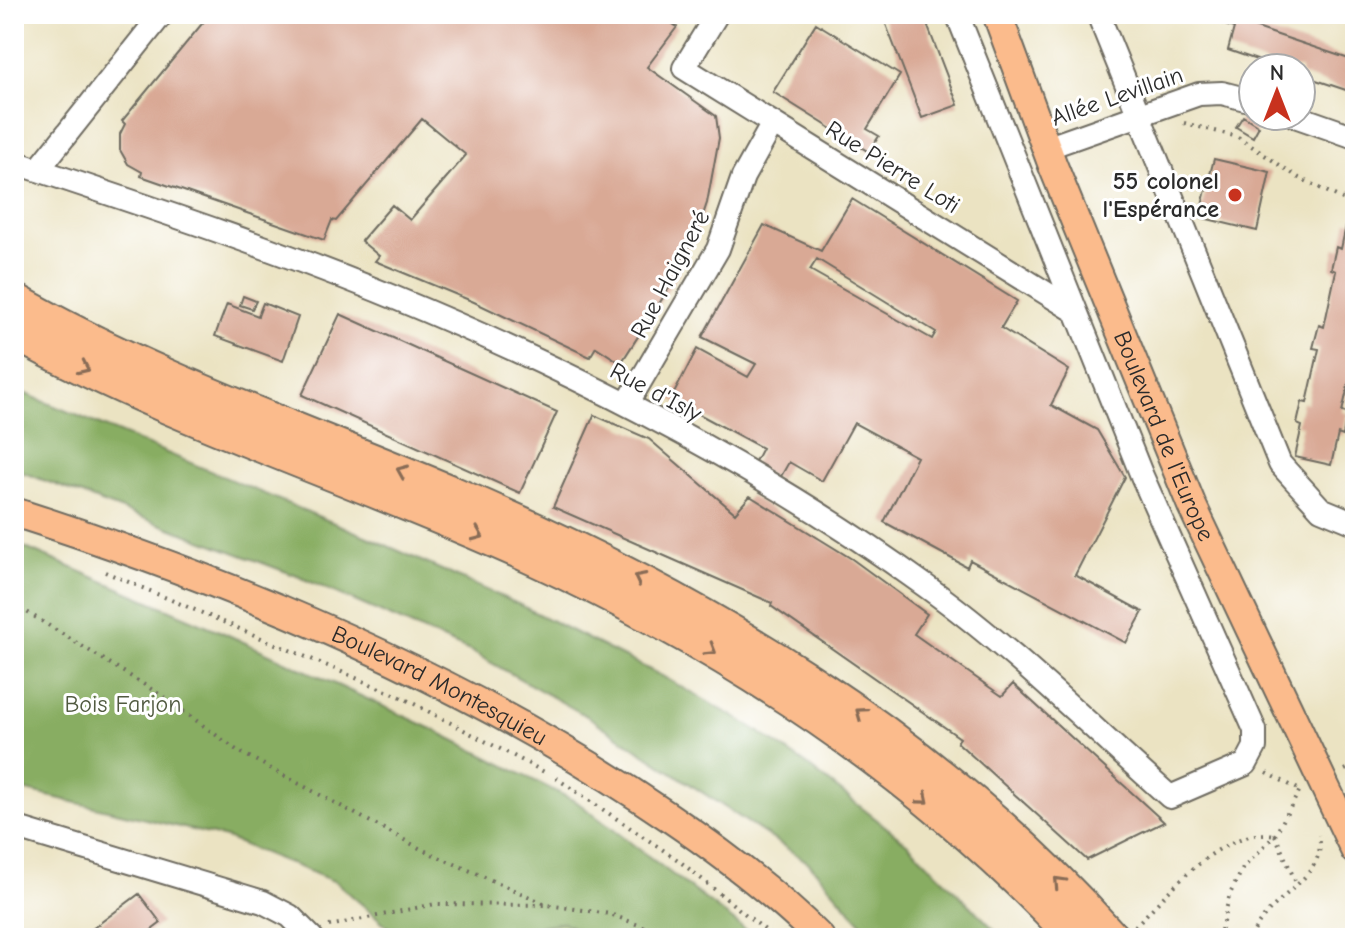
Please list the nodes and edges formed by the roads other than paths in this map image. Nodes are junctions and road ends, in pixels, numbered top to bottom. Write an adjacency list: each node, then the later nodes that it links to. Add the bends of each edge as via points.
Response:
1 (162, 14): 14 (street)
2 (717, 14): 9 (street, Rue Pierre Loti, via 684,68)
3 (957, 14): 16 (street)
4 (997, 14): 12 (main road, Boulevard de l'Europe)
5 (1014, 14): 12 (main road, Boulevard de l'Europe)
6 (1098, 14): 8 (street)
7 (1237, 97): 8 (street, Allée Levillain, via 1199,94)
8 (1138, 115): 12 (street, Allée Levillain); 20 (street, via 1280,464 1321,509)
9 (773, 123): 16 (street, Rue Pierre Loti); 18 (street, Rue Haigneré, via 743,177 718,249)
10 (1317, 124): 11 (street)
11 (1355, 137)
12 (1055, 145): 21 (main road, Boulevard de l'Europe, via 1206,498); 23 (main road, Boulevard de l'Europe, via 1192,506)
13 (14, 162): 14 (street, Rue d'Isly)
14 (38, 170): 18 (street, Rue d'Isly, via 393,297)
15 (14, 299): 27 (highway, one-way to 15, via 1042,864 949,782 867,717 725,624 561,540 156,368)
16 (1075, 311): 18 (street, Rue d'Isly, via 1255,730 1255,747 1246,764 1170,797 927,587 787,494)
17 (14, 333): 26 (highway, one-way to 26, via 120,384 527,556 680,632 788,698 893,774)
18 (627, 404)
19 (14, 512): 25 (main road, Boulevard Montesquieu, via 230,590 488,706 576,755 687,829)
20 (1355, 523)
21 (1355, 813)
22 (14, 827): 24 (street, via 263,902 281,909)
23 (1355, 850)
24 (309, 934)
25 (820, 938)
26 (1074, 938)
27 (1113, 938)

